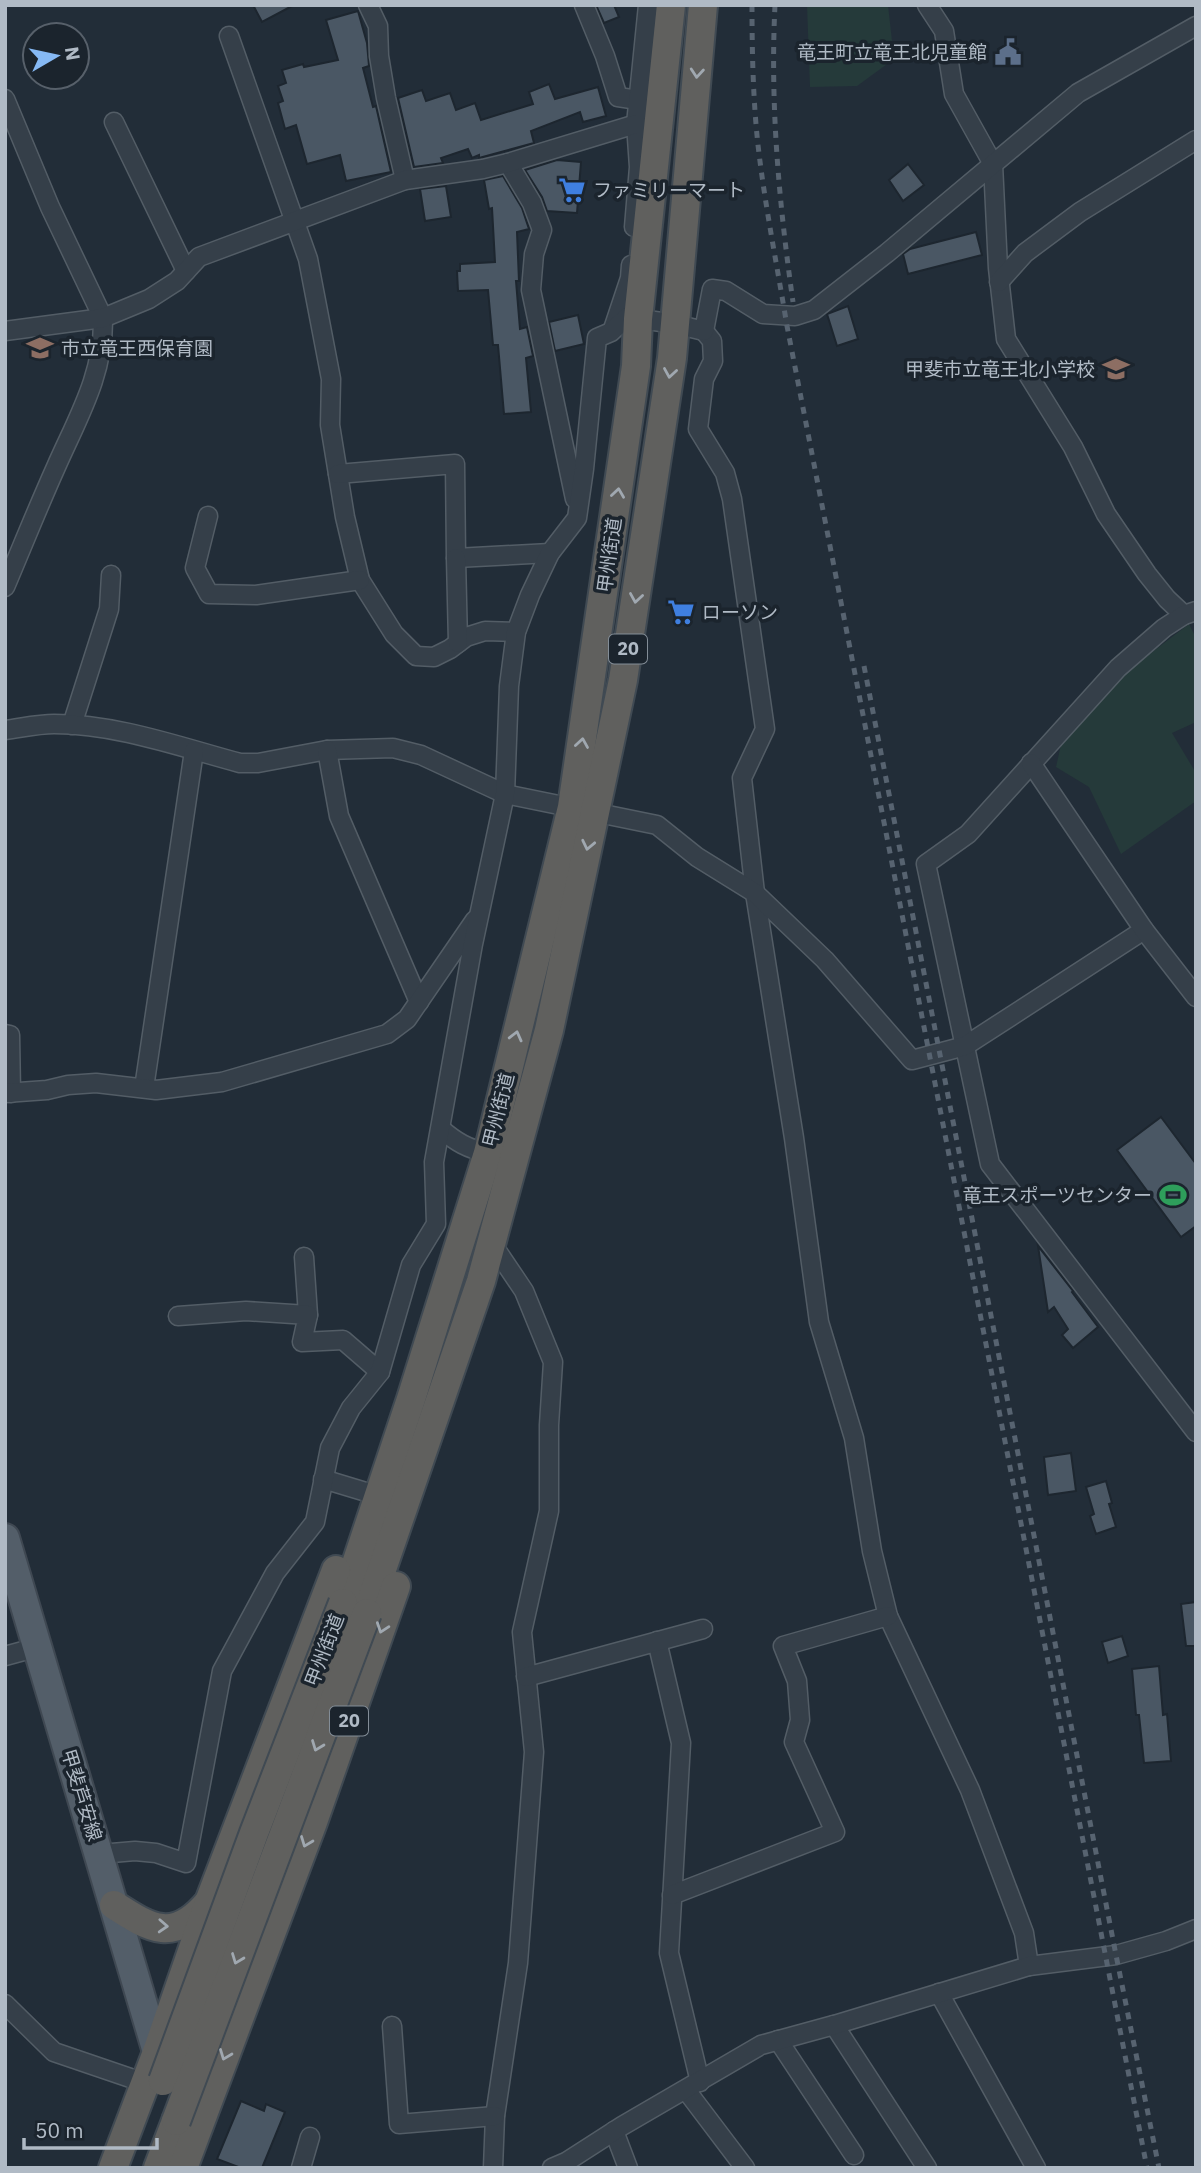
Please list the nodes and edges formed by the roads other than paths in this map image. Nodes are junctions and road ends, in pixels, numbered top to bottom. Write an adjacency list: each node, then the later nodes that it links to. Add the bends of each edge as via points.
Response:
1 (368, 5): 16 (street, via 378,26 386,98)
2 (584, 5): 10 (street, via 618,97)
3 (648, 5): 10 (street)
4 (671, 5): 12 (highway, 甲州街道 / 20)
5 (703, 5): 22 (highway, 甲州街道 / 20, one-way to 22)
6 (926, 5): 15 (street, via 944,31 954,94)
7 (1196, 26): 15 (street, via 1078,93)
8 (229, 36): 17 (street)
9 (5, 99): 20 (street)
10 (638, 100): 12 (street)
11 (114, 122): 18 (street)
12 (648, 124): 14 (street); 21 (highway, 甲州街道 / 20); 25 (street, via 639,167 630,278)
13 (1196, 141): 19 (street, via 1080,212 1025,253)
14 (508, 163): 16 (street); 27 (street, via 542,230 534,254 531,290)
15 (993, 164): 19 (street); 24 (street, via 814,310 795,316 763,314 726,291 712,289)
16 (405, 180): 17 (street)
17 (295, 221): 18 (street, via 199,257); 26 (street, via 331,379 330,425)
18 (186, 271): 20 (street, via 149,299)
19 (999, 282): 34 (street, via 1006,339 1073,447 1106,514 1167,599)
20 (103, 318): 23 (street); 33 (street, via 96,377)
21 (638, 319): 22 (street); 25 (street, via 627,317); 43 (highway, 甲州街道 / 20, one-way to 21)
22 (675, 324): 24 (street); 43 (highway, 甲州街道 / 20, one-way to 43, via 623,680)
23 (5, 331)
24 (704, 331): 44 (street, via 712,341 713,361 705,379 698,429 725,473 732,499 765,729 742,778)
25 (611, 332): 27 (street, via 597,338)
26 (338, 474): 30 (street, via 455,464); 32 (street)
27 (578, 513): 29 (street)
28 (208, 516): 32 (street, via 195,568 209,594 256,595)
29 (550, 553): 30 (street); 35 (street)
30 (456, 558): 36 (street)
31 (111, 575): 37 (street, via 109,609)
32 (360, 580): 36 (street, via 394,634 416,656 434,657)
33 (5, 587)
34 (1190, 613): 41 (street, via 1164,628 1118,668)
35 (516, 632): 36 (street, via 485,631); 42 (street)
36 (458, 643)
37 (72, 725): 38 (street); 40 (street)
38 (5, 730)
39 (327, 750): 40 (street, via 249,763); 42 (street, via 393,748 421,755); 48 (street, via 339,816)
40 (194, 751): 51 (street)
41 (1031, 763): 46 (street); 50 (street, via 968,834 926,864)
42 (505, 794): 43 (street); 45 (street)
43 (583, 809): 44 (street, via 657,825); 54 (highway, 甲州街道 / 20, one-way to 43); 56 (highway, 甲州街道 / 20, one-way to 56, via 549,1030)
44 (755, 893): 50 (street, via 825,960 912,1060); 67 (street, via 819,1322 855,1438 872,1551)
45 (480, 913): 48 (street); 53 (street)
46 (1144, 930): 47 (street); 50 (street)
47 (1196, 997)
48 (419, 1002): 51 (street, via 387,1034 222,1082)
49 (5, 1034): 52 (street, via 10,1035)
50 (965, 1046): 62 (street, via 990,1164)
51 (144, 1088): 52 (street, via 96,1083)
52 (8, 1093)
53 (441, 1129): 54 (street, via 471,1150); 61 (street, via 434,1162 436,1224 411,1265)
54 (488, 1153): 55 (highway, 甲州街道 / 20)
55 (467, 1221): 64 (highway, 20, via 429,1294); 66 (highway, 甲州街道 / 20, via 411,1399)
56 (491, 1242): 58 (highway, 甲州街道 / 20); 72 (street, via 524,1291 553,1362 549,1511 522,1632)
57 (304, 1257): 60 (street)
58 (481, 1281): 66 (highway, 甲州街道 / 20); 91 (highway, 甲州街道 / 20, one-way to 91, via 474,1358 327,1784)
59 (178, 1315): 60 (street, via 246,1311)
60 (308, 1315): 61 (street, via 302,1342 342,1340)
61 (380, 1373): 63 (street, via 351,1408 330,1448)
62 (1196, 1432)
63 (323, 1479): 64 (street); 73 (street, via 315,1522 275,1573 222,1671 186,1863 135,1850)
64 (366, 1492): 75 (highway, 20)
65 (5, 1538): 70 (main road, 甲斐芦安線)
66 (355, 1608): 93 (highway, 甲州街道 / 20, bridge, via 254,1833); 94 (highway, 甲州街道 / 20, one-way to 94, bridge)
67 (888, 1616): 74 (street, via 783,1646 797,1681 800,1720 794,1742 835,1832); 78 (street, via 970,1790 1024,1933)
68 (703, 1629): 69 (street)
69 (657, 1640): 72 (street); 74 (street, via 681,1743)
70 (38, 1647): 71 (street); 73 (main road, 甲斐芦安線)
71 (5, 1657)
72 (526, 1677): 87 (street, via 534,1752 519,1963)
73 (100, 1854): 76 (main road, 甲斐芦安線)
74 (672, 1895): 86 (street, via 669,1953)
75 (209, 1902): 76 (highway, one-way to 75, via 141,1922 170,1929 196,1917); 84 (highway, 20)
76 (114, 1905): 84 (main road, 甲斐芦安線)
77 (1196, 1929): 78 (street, via 1116,1955)
78 (1029, 1966): 79 (street)
79 (939, 1993): 81 (street); 101 (street)
80 (5, 2004): 85 (street, via 54,2052)
81 (834, 2025): 83 (street); 100 (street)
82 (392, 2026): 87 (street, via 399,2124)
83 (778, 2040): 86 (street, via 761,2045); 90 (street)
84 (157, 2052): 85 (highway); 91 (highway)
85 (145, 2083): 92 (highway)
86 (693, 2086): 88 (street); 99 (street)
87 (495, 2116): 96 (street)
88 (614, 2131): 97 (street); 98 (street)
89 (310, 2137): 95 (street)
90 (854, 2155)
91 (188, 2163)
92 (113, 2168)
93 (131, 2168)
94 (158, 2168)
95 (301, 2168)
96 (493, 2168)
97 (552, 2168)
98 (628, 2168)
99 (745, 2168)
100 (927, 2168)
101 (1036, 2168)

